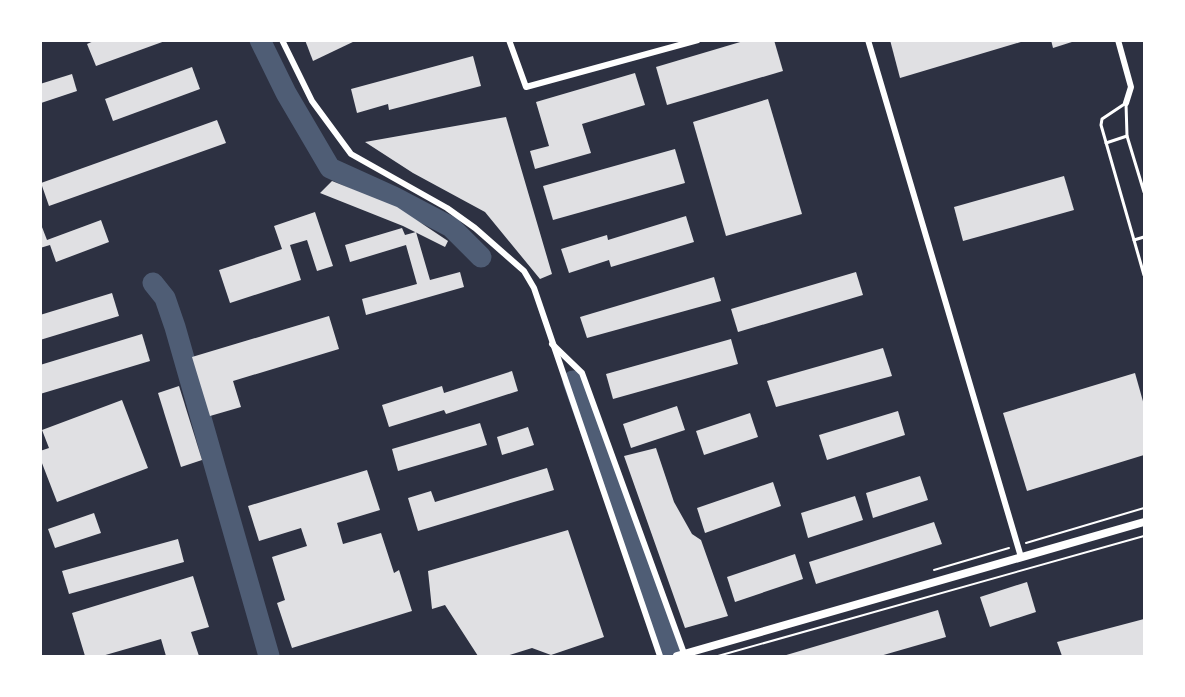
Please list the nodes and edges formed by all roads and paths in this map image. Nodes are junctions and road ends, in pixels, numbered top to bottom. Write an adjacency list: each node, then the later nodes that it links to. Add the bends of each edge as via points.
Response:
1 (282, 40): 13 (street, via 312,102 351,154 447,208 524,272 534,288)
2 (509, 40): 3 (street, via 526,87)
3 (698, 40)
4 (868, 40): 16 (street)
5 (1118, 40): 6 (street, via 1131,87)
6 (1126, 103): 7 (lane); 8 (lane, via 1102,118)
7 (1128, 136): 8 (lane); 9 (lane)
8 (1106, 143): 11 (lane)
9 (1144, 192)
10 (1144, 237): 11 (lane)
11 (1134, 240): 12 (lane)
12 (1144, 275)
13 (552, 343): 17 (street, via 582,373); 18 (street)
14 (1144, 522): 16 (main road)
15 (1144, 536): 19 (path)
16 (1021, 557): 17 (main road)
17 (682, 656)
18 (660, 657)
19 (718, 657)

